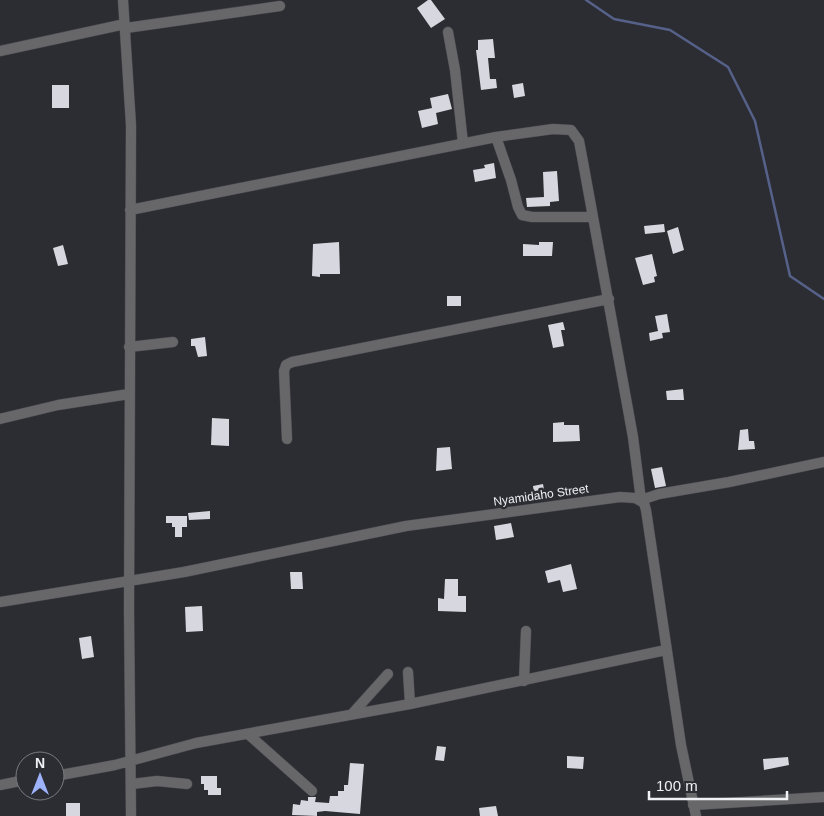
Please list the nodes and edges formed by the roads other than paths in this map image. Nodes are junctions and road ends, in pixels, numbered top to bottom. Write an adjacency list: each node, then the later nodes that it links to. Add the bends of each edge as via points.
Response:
1 (123, 0): 3 (street)
2 (280, 6): 3 (street)
3 (126, 26): 5 (street); 8 (street, via 131,125)
4 (448, 32): 7 (street)
5 (0, 51)
6 (496, 137): 7 (street); 9 (street, via 522,214 532,217); 9 (street, via 553,129 571,130 579,141)
7 (463, 143): 8 (street)
8 (130, 210): 12 (street)
9 (592, 217): 10 (street)
10 (608, 299): 15 (street, via 292,362 284,371); 17 (street)
11 (173, 342): 12 (street)
12 (129, 347): 13 (street)
13 (129, 394): 14 (street, via 58,405); 18 (street)
14 (0, 419)
15 (287, 439)
16 (824, 462): 17 (street)
17 (641, 500): 18 (street, Nyamidaho Street, via 628,497 586,501 406,526 184,572); 21 (street, via 646,510)
18 (129, 580): 19 (street, Nyamidaho Street); 28 (street)
19 (0, 602)
20 (526, 631): 24 (street)
21 (666, 650): 24 (street); 36 (street, via 680,745)
22 (408, 672): 25 (street)
23 (388, 674): 26 (street)
24 (524, 681): 25 (street)
25 (410, 704): 26 (street)
26 (352, 714): 27 (street)
27 (248, 734): 28 (street, via 174,747); 34 (street)
28 (132, 760): 29 (street); 31 (street)
29 (65, 774)
30 (15, 782): 33 (street)
31 (132, 784): 32 (street, via 158,781); 37 (street)
32 (187, 784)
33 (0, 785)
34 (312, 791)
35 (824, 797): 36 (street)
36 (693, 805): 38 (street)
37 (131, 816)
38 (696, 816)

